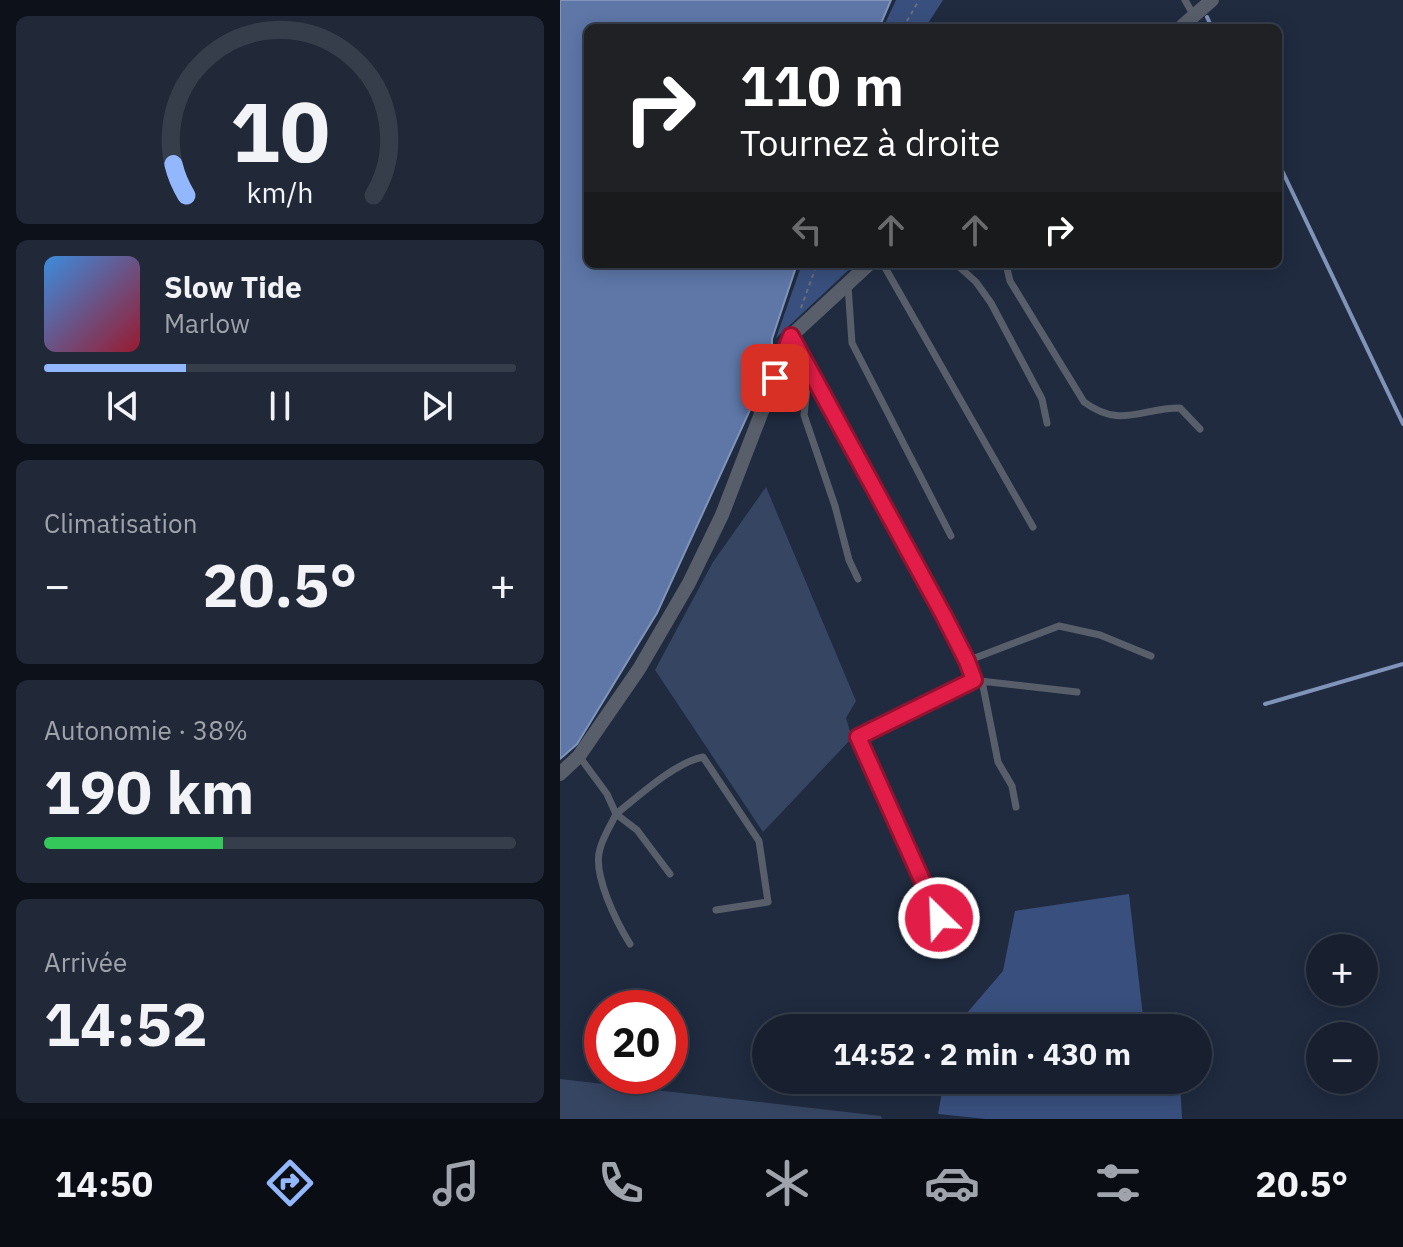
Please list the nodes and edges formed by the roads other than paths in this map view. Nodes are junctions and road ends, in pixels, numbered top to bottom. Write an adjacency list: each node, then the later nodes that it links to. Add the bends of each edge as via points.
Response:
1 (1185, 0): 3 (lane)
2 (1212, 0): 3 (street)
3 (1194, 16): 4 (street)
4 (1185, 24)
5 (865, 268): 9 (street)
6 (885, 268): 14 (lane)
7 (960, 268): 12 (lane, via 991,303 1042,399)
8 (1007, 268): 13 (lane, via 1084,402 1100,414 1127,418 1157,408 1180,408)
9 (847, 285): 10 (street); 15 (lane, via 852,343)
10 (791, 336): 11 (lane); 21 (street, via 722,515 689,583)
11 (809, 370): 16 (lane, via 804,415); 18 (lane)
12 (1047, 423)
13 (1200, 429)
14 (1033, 527)
15 (951, 536)
16 (858, 579)
17 (1151, 656): 18 (lane, via 1100,635 1059,626)
18 (967, 661): 19 (lane)
19 (978, 680): 20 (lane); 23 (lane, via 998,762 1012,786); 28 (lane, via 858,737)
20 (1077, 692)
21 (579, 756): 22 (street); 24 (lane)
22 (560, 774)
23 (1016, 807)
24 (616, 814): 25 (lane, via 637,830); 26 (lane, via 655,783 703,757 759,841 768,902); 27 (lane, via 598,851 605,894)
25 (670, 874)
26 (716, 910)
27 (630, 944)
28 (950, 944)

